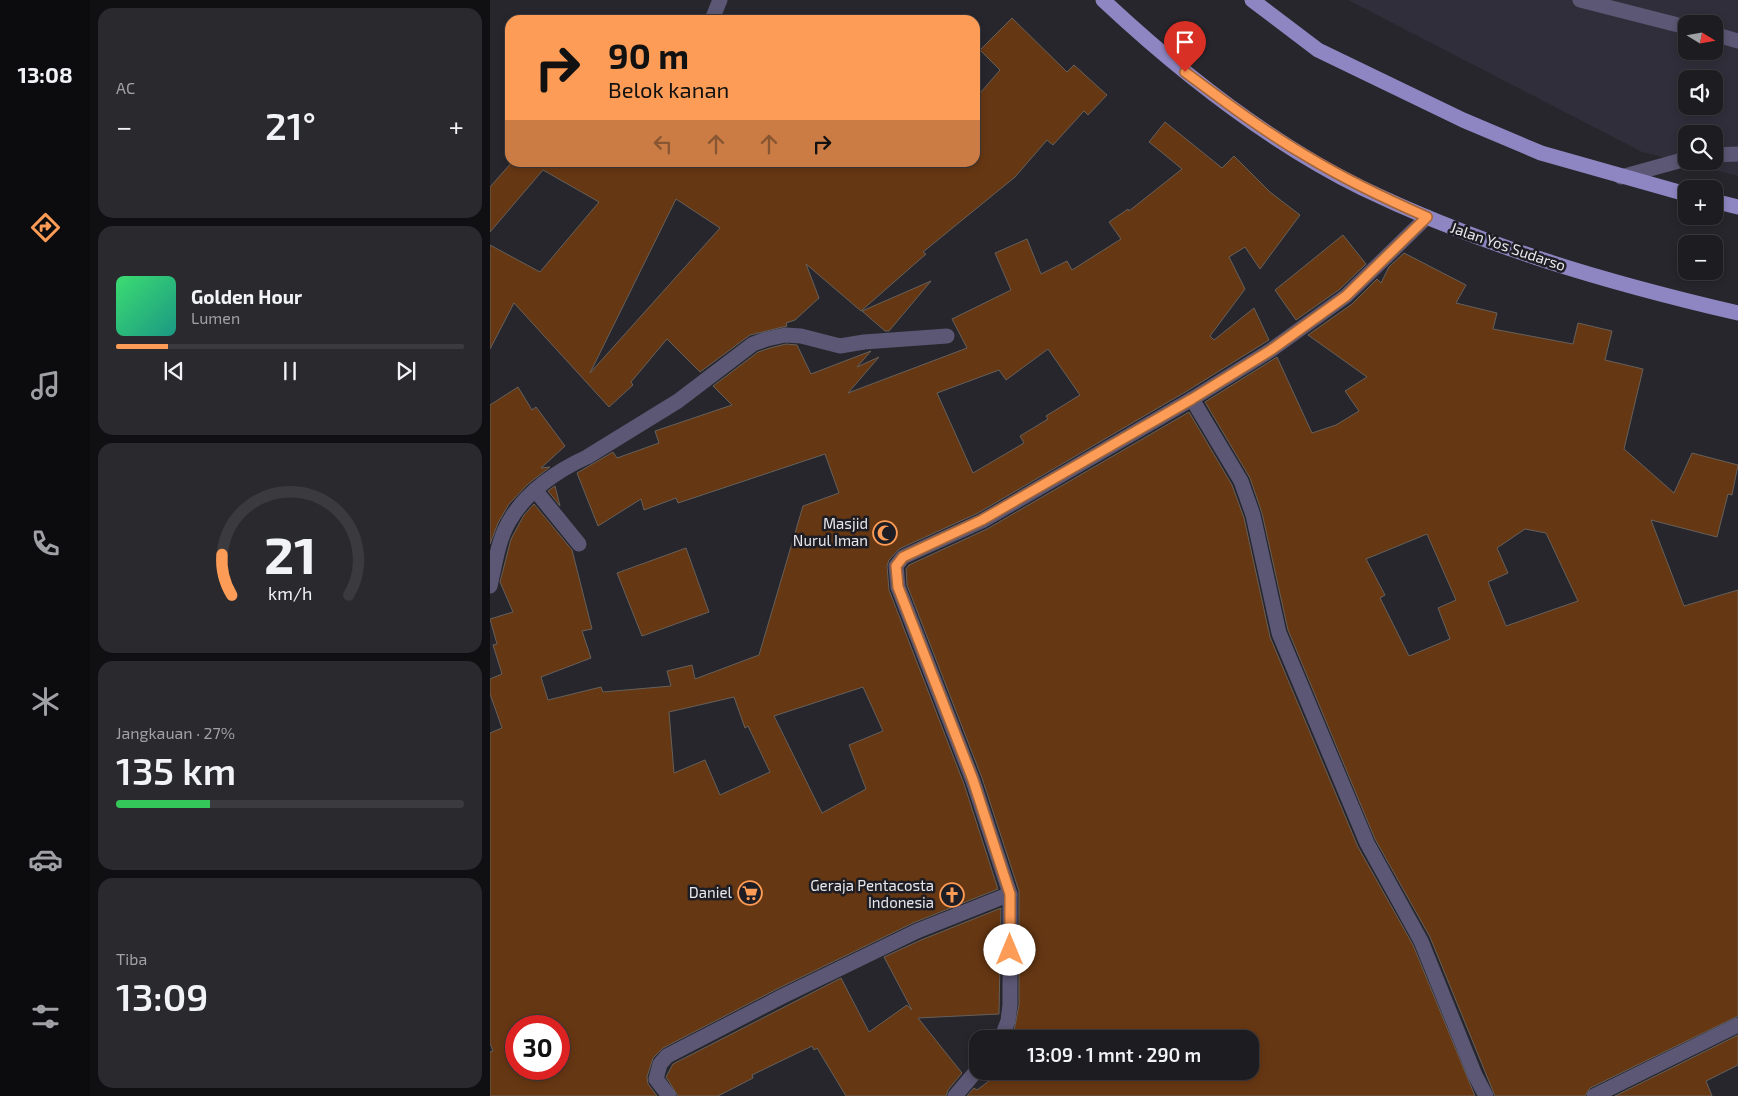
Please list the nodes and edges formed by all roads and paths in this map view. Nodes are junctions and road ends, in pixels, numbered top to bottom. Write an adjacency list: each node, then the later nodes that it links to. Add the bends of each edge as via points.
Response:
1 (720, 0): 6 (street)
2 (1103, 0): 17 (main road, Jalan Yos Sudarso, via 1185,72 1258,126 1361,187)
3 (1252, 0): 13 (main road, via 1318,50 1446,112 1541,153)
4 (1580, 0): 5 (street)
5 (1625, 5): 7 (street)
6 (714, 15)
7 (1678, 24)
8 (1723, 36): 9 (street)
9 (1738, 40)
10 (1738, 154): 11 (street)
11 (1723, 155)
12 (1678, 161): 13 (street)
13 (1621, 177): 14 (main road)
14 (1678, 192)
15 (1723, 203): 16 (main road)
16 (1738, 207)
17 (1427, 217): 18 (main road, Jalan Yos Sudarso, via 1483,241 1635,288); 20 (street, via 1346,296 1271,350)
18 (1738, 313)
19 (947, 336): 21 (street, via 840,346 785,335 753,344 678,400)
20 (1192, 399): 24 (street, via 982,520 903,557 896,566 898,587 973,780); 30 (street, via 1241,481 1253,515 1279,633 1367,843 1422,941 1474,1075)
21 (535, 490): 22 (street); 23 (street, via 509,520)
22 (579, 544)
23 (490, 586)
24 (1010, 894): 26 (street, via 1010,1005); 28 (street, via 908,936 667,1056 660,1064 656,1079)
25 (1738, 1025): 31 (street)
26 (1004, 1030)
27 (969, 1080): 29 (street)
28 (669, 1096)
29 (955, 1096)
30 (1486, 1096)
31 (1594, 1096)

